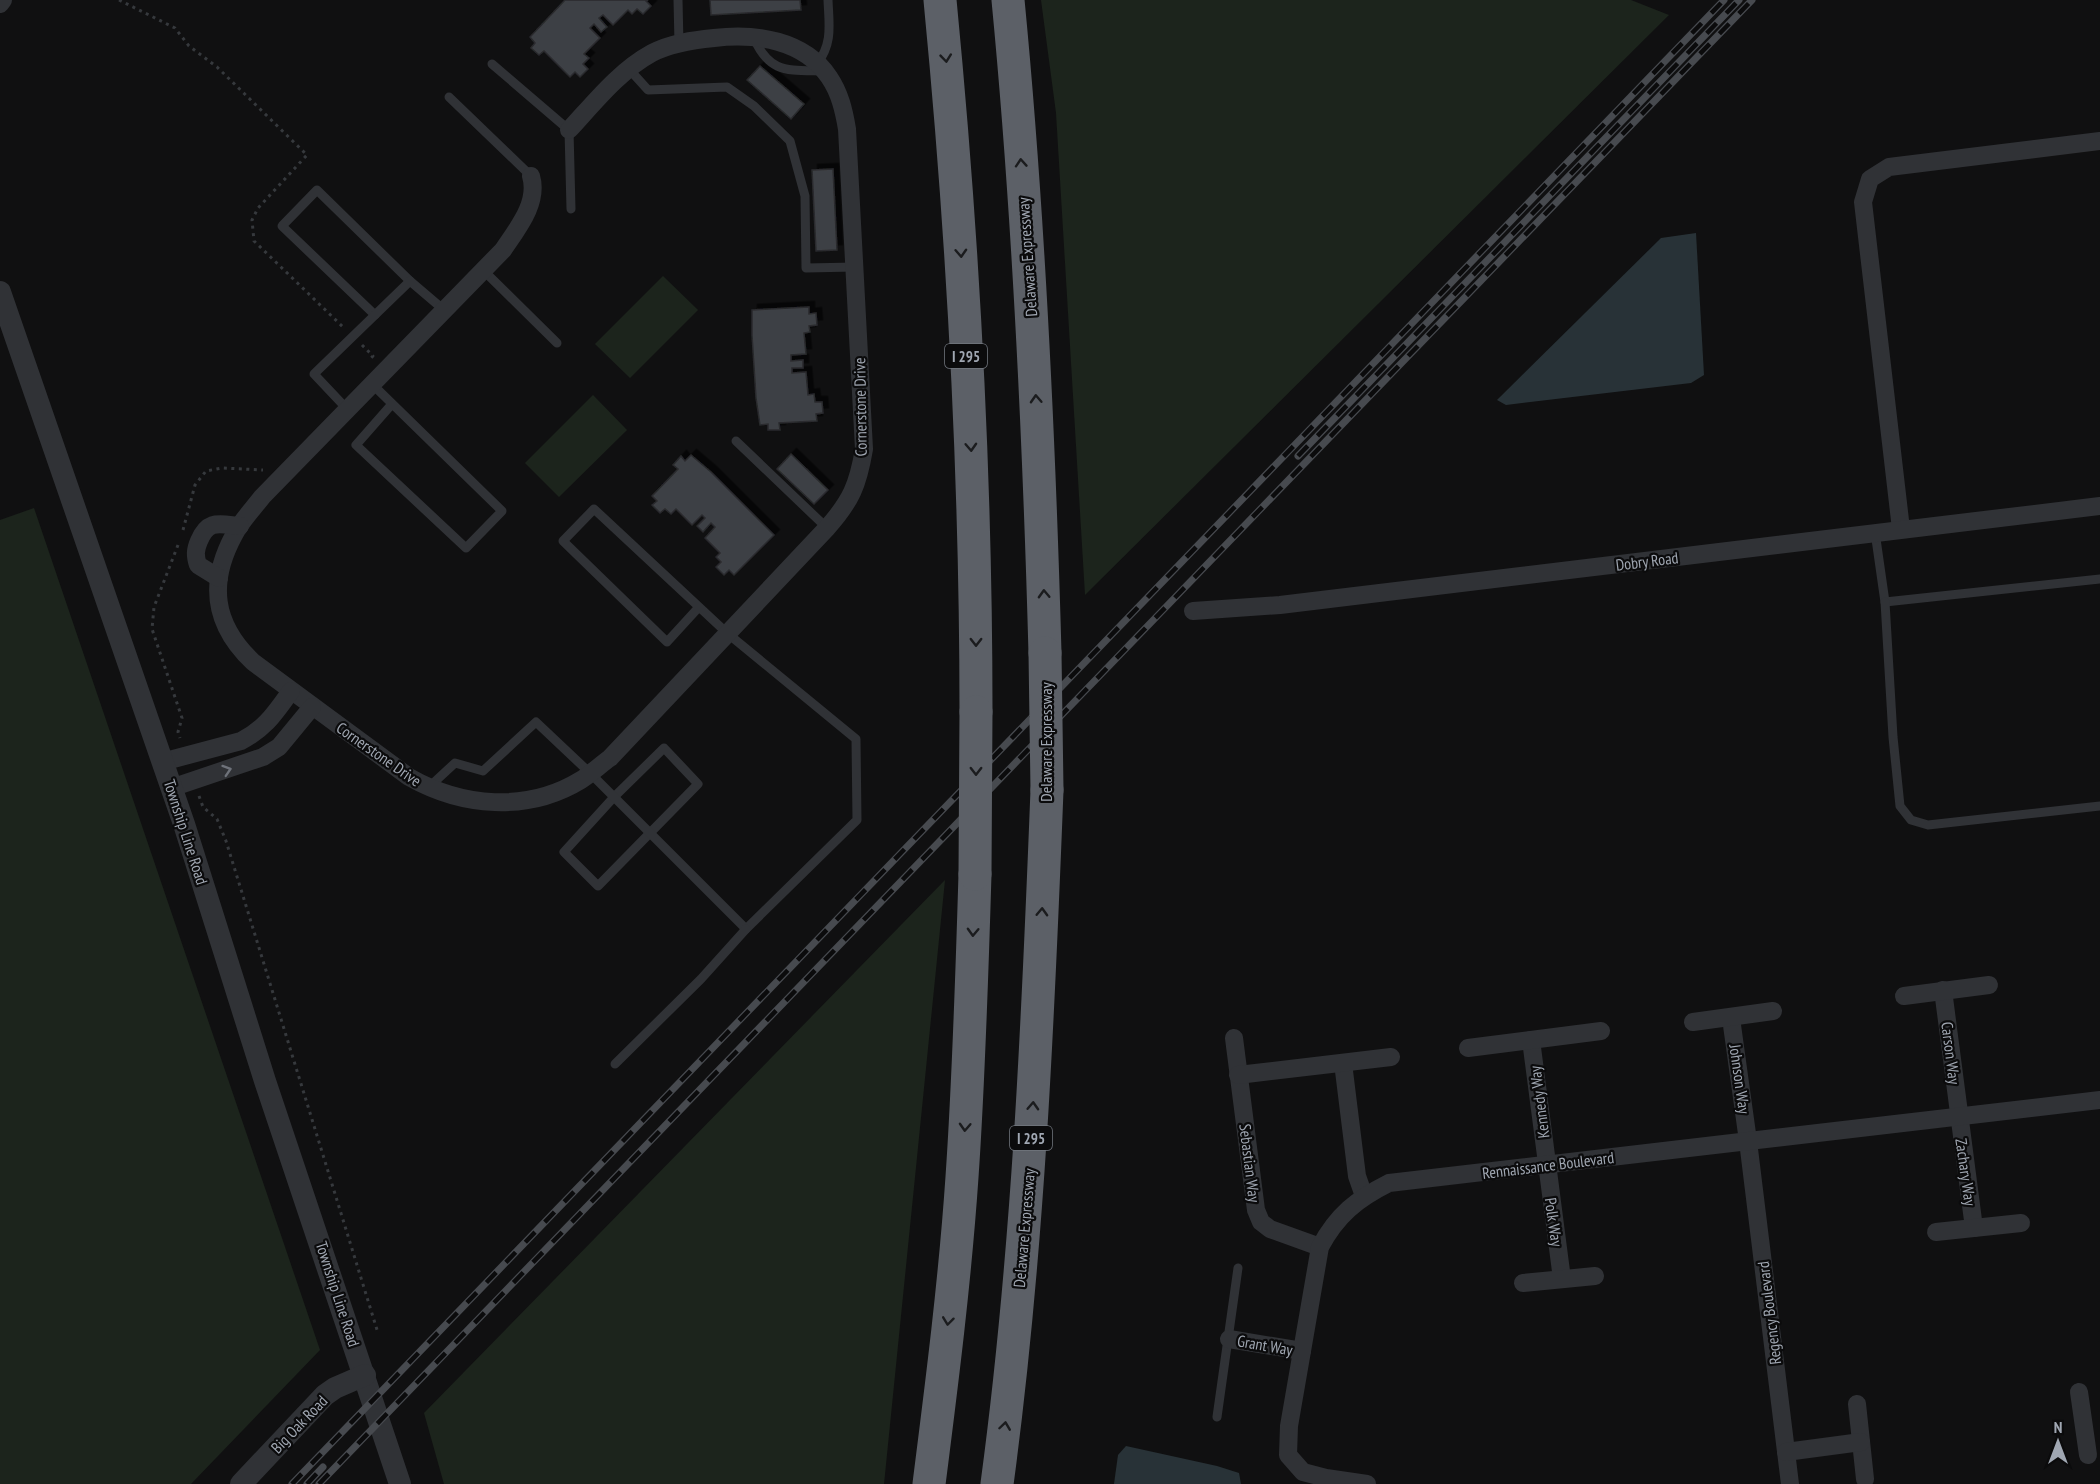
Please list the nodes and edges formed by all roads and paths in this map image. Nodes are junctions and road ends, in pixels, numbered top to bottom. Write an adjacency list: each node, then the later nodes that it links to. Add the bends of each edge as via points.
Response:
1 (3, 0): 7 (street)
2 (119, 0): 23 (path, via 175,28 189,46 217,67 307,155 258,208 252,220 254,241)
3 (678, 0): 8 (lane)
4 (828, 0): 10 (lane, via 830,33)
5 (940, 0): 95 (highway, I 295, one-way to 95, bridge, via 961,249 967,378 976,606 975,874 962,1178)
6 (1008, 0): 96 (highway, Delaware Expressway / I 295, one-way to 6, bridge, via 1031,1149 1047,790 1038,444)
7 (0, 4)
8 (679, 44): 10 (street, Cornerstone Drive, via 753,36 787,44); 11 (street, Cornerstone Drive, via 651,54)
9 (492, 64): 13 (lane)
10 (821, 68): 17 (street, Cornerstone Drive, via 842,104 847,129)
11 (629, 69): 13 (street, Cornerstone Drive); 17 (lane, via 648,90 727,87 754,106 790,141 805,196 806,268)
12 (449, 97): 15 (lane)
13 (569, 130): 16 (lane)
14 (2100, 141): 34 (street, via 1888,167 1870,179 1863,202)
15 (531, 176): 18 (street, Cornerstone Drive, via 531,200 521,224)
16 (571, 209)
17 (855, 267): 33 (street, Cornerstone Drive, via 864,449 853,494)
18 (484, 271): 21 (street, Cornerstone Drive); 24 (lane)
19 (410, 281): 21 (lane); 22 (lane); 22 (lane, via 317,190 282,226)
20 (0, 292): 45 (street, Township Line Road)
21 (444, 310): 26 (street, Cornerstone Drive)
22 (375, 315): 23 (lane)
23 (353, 336): 25 (path, via 373,356); 28 (lane, via 314,375)
24 (557, 343)
25 (365, 364)
26 (372, 384): 27 (lane); 28 (street, Cornerstone Drive)
27 (392, 404): 27 (lane, via 502,511 466,548 356,445)
28 (347, 410): 32 (street, Cornerstone Drive, via 262,497)
29 (736, 441): 33 (lane)
30 (269, 467): 44 (path, via 261,471 206,471 195,485 182,535 154,607 152,628 182,718 178,732)
31 (2100, 506): 34 (street, Dobry Road)
32 (240, 526): 36 (street, Cornerstone Drive); 36 (street, via 214,524 203,530 196,549 198,565)
33 (827, 528): 41 (street, Cornerstone Drive)
34 (1901, 529): 35 (street, Dobry Road)
35 (1875, 532): 38 (lane); 40 (street, Dobry Road, via 1281,605)
36 (219, 578): 42 (street, Cornerstone Drive, via 218,605 238,648)
37 (2100, 579): 38 (lane)
38 (1885, 602): 51 (lane, via 1900,806 1911,820 1928,825)
39 (699, 607): 39 (lane, via 594,508 563,541 667,642); 41 (lane)
40 (1193, 611)
41 (727, 633): 46 (street, Cornerstone Drive, via 610,758); 53 (lane, via 856,739 857,820)
42 (291, 691): 43 (street, Cornerstone Drive); 44 (street, via 267,724 248,738)
43 (312, 707): 47 (street, one-way to 43, via 263,757 279,747); 49 (street, Cornerstone Drive)
44 (185, 756): 45 (street)
45 (162, 762): 48 (street, Township Line Road)
46 (590, 773): 49 (street, Cornerstone Drive, via 557,792 502,803 454,797); 49 (lane, via 536,722 483,771 455,763); 50 (lane)
47 (193, 781): 48 (street); 81 (path, via 203,807 217,819 226,841)
48 (171, 788): 84 (street, Township Line Road)
49 (428, 788)
50 (614, 797): 52 (lane); 52 (lane, via 664,748 698,784); 52 (lane, via 564,852 598,886)
51 (2100, 806)
52 (650, 832): 53 (lane)
53 (746, 929): 66 (lane)
54 (1989, 985): 55 (street)
55 (1943, 990): 56 (street); 69 (street, Carson Way)
56 (1904, 996)
57 (1773, 1011): 58 (street)
58 (1731, 1017): 59 (street); 70 (street, Johnson Way)
59 (1693, 1022)
60 (1601, 1031): 62 (street)
61 (1234, 1038): 67 (street, Sebastian Way)
62 (1531, 1040): 63 (street); 71 (street, Kennedy Way)
63 (1468, 1048)
64 (1391, 1057): 65 (street)
65 (1343, 1063): 67 (street); 72 (street, via 1357,1176)
66 (615, 1064)
67 (1239, 1075): 76 (street, Sebastian Way, via 1256,1210 1261,1222)
68 (2100, 1100): 69 (street, Rennaissance Boulevard)
69 (1959, 1116): 70 (street, Rennaissance Boulevard); 74 (street, Zachary Way)
70 (1749, 1141): 71 (street, Rennaissance Boulevard); 90 (street, Regency Boulevard)
71 (1546, 1165): 72 (street, Rennaissance Boulevard, via 1389,1183); 79 (street, Polk Way)
72 (1364, 1196): 76 (street, Rennaissance Boulevard, via 1330,1227)
73 (2021, 1223): 74 (street)
74 (1974, 1228): 75 (street)
75 (1936, 1232)
76 (1320, 1247): 83 (street, Rennaissance Boulevard)
77 (1238, 1268): 82 (lane)
78 (1595, 1276): 79 (street)
79 (1562, 1280): 80 (street)
80 (1523, 1283)
81 (378, 1333)
82 (1229, 1339): 83 (street, Grant Way); 87 (lane)
83 (1302, 1351): 97 (street, Rennaissance Boulevard, via 1288,1455 1303,1472)
84 (365, 1375): 93 (street, Big Oak Road, via 325,1395); 94 (street, Township Line Road)
85 (2079, 1392): 88 (street)
86 (1857, 1404): 89 (street)
87 (1217, 1417)
88 (2092, 1424): 91 (street)
89 (1861, 1442): 90 (street); 92 (street)
90 (1786, 1452): 98 (street, Regency Boulevard)
91 (2088, 1455)
92 (1865, 1479)
93 (241, 1484)
94 (400, 1484)
95 (929, 1484)
96 (997, 1484)
97 (1367, 1484)
98 (1790, 1484)

